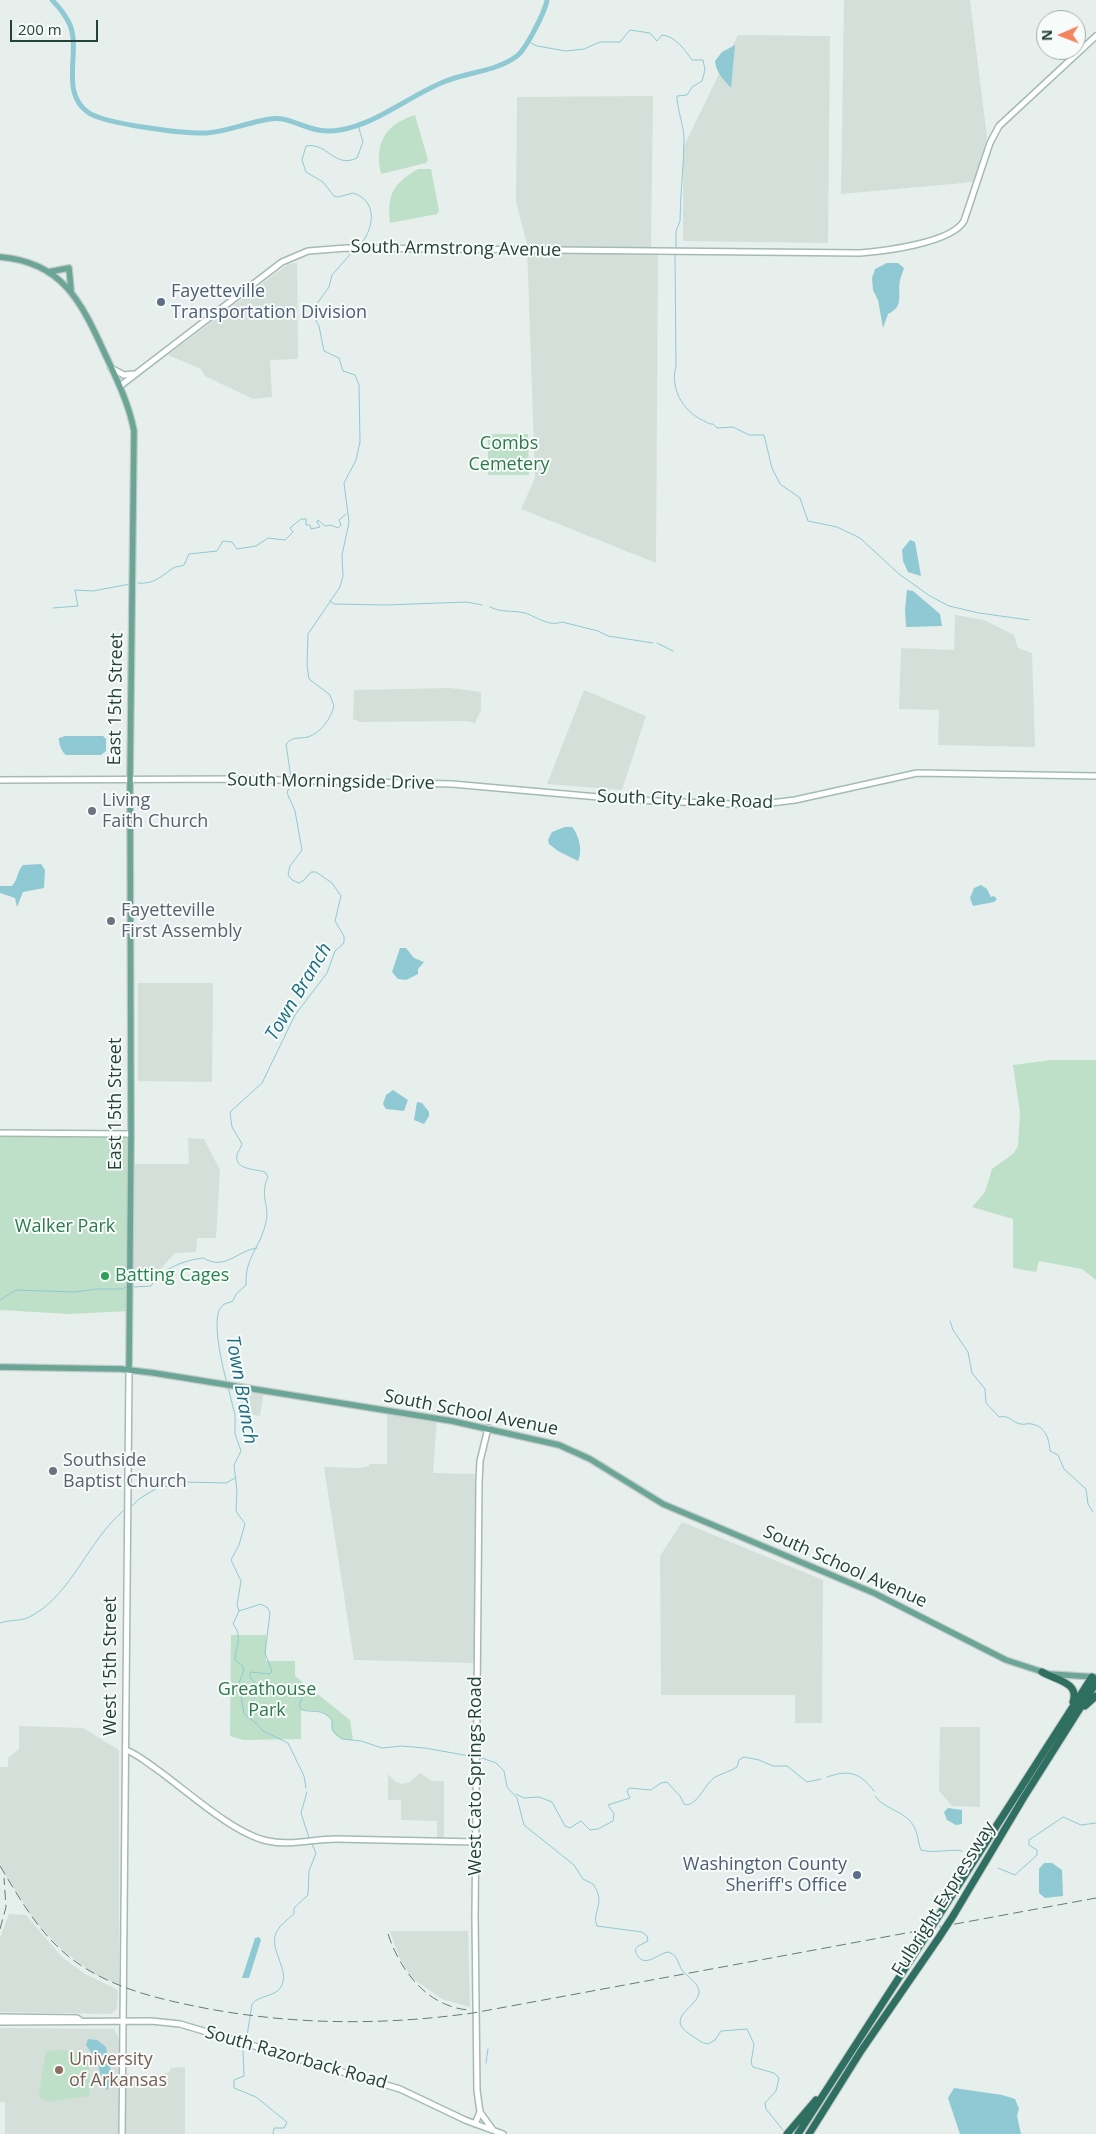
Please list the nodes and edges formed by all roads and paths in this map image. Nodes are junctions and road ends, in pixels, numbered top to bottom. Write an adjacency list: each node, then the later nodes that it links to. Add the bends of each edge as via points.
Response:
1 (1096, 36): 6 (street, South Armstrong Avenue, via 1004,120 993,136 964,221 957,230 898,248 860,253 348,248 308,251 282,262)
2 (0, 257): 3 (main road, East 15th Street, via 26,262)
3 (48, 272): 4 (main road, East 15th Street); 4 (main road, via 69,268)
4 (71, 290): 5 (main road, East 15th Street, via 86,313)
5 (111, 368): 6 (street, via 124,375); 7 (main road, East 15th Street)
6 (135, 374): 7 (street, South Armstrong Avenue)
7 (120, 386): 10 (main road, East 15th Street, via 135,436)
8 (1096, 776): 11 (street, South City Lake Road, via 917,773 800,799 755,805 632,800)
9 (0, 780): 10 (street, South Morningside Drive)
10 (130, 780): 11 (street, South Morningside Drive); 13 (main road, East 15th Street)
11 (452, 784)
12 (0, 1133): 13 (street)
13 (131, 1134): 14 (main road, East 15th Street)
14 (130, 1198): 16 (main road, West 15th Street)
15 (0, 1367): 16 (main road, South School Avenue)
16 (129, 1370): 17 (main road, South School Avenue); 23 (street, West 15th Street)
17 (488, 1428): 18 (main road, South School Avenue, via 574,1451 663,1504 874,1593 1006,1660); 24 (street, West Cato Springs Road, via 479,1474)
18 (1042, 1672): 19 (main road, South School Avenue); 22 (highway, via 1066,1682 1074,1693 1073,1702)
19 (1094, 1677): 21 (highway, Fulbright Expressway, via 1094,1686); 22 (highway)
20 (1096, 1696): 21 (highway)
21 (1074, 1720): 37 (highway, Fulbright Expressway, bridge, via 953,1916)
22 (1054, 1735): 29 (highway, Fulbright Expressway, bridge)
23 (126, 1750): 24 (street, via 261,1840 277,1843 336,1839); 27 (street, West 15th Street)
24 (476, 1842): 30 (street, West Cato Springs Road, via 477,2082)
25 (0, 2017): 26 (street, South Razorback Road)
26 (80, 2020): 27 (street, South Razorback Road); 28 (street, South Razorback Road, via 77,2023)
27 (123, 2021): 31 (street, South Razorback Road, via 180,2024 366,2078 400,2089); 33 (street, West 15th Street)
28 (0, 2022)
29 (838, 2072): 35 (highway); 36 (highway, Fulbright Expressway)
30 (480, 2112): 31 (street, West Cato Springs Road); 32 (street)
31 (475, 2124): 32 (street, South Razorback Road)
32 (493, 2130): 34 (street, South Razorback Road)
33 (122, 2134)
34 (503, 2134)
35 (787, 2134)
36 (798, 2134)
37 (808, 2134)

